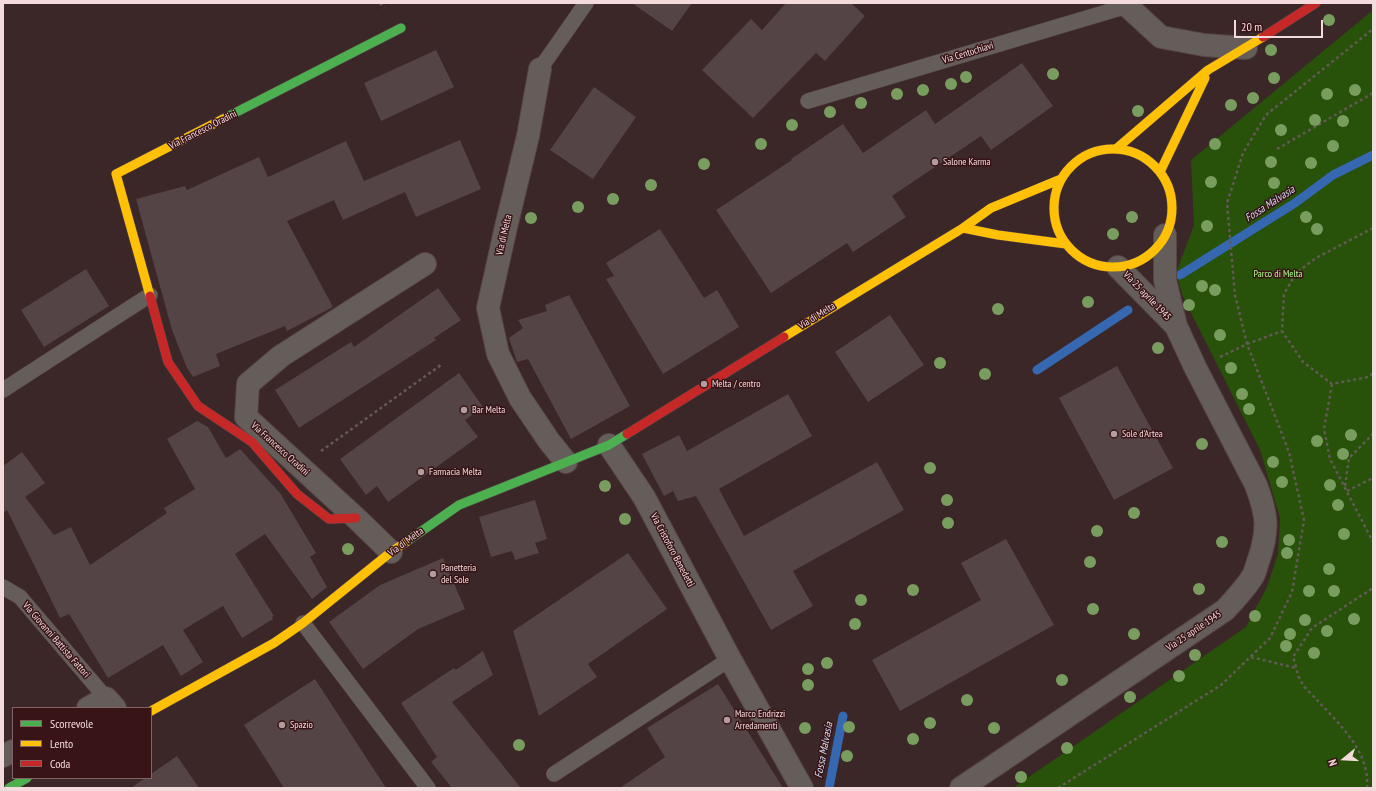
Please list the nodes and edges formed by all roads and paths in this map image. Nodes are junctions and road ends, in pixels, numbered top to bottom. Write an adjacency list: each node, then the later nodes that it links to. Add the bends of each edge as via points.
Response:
1 (586, 3): 7 (lane, Via di Melta)
2 (1316, 3): 6 (street)
3 (1126, 4): 6 (street, Via Centochiavi, via 1161,37 1204,45); 10 (lane, Via Centochiavi)
4 (401, 28): 22 (street, Via Francesco Oradini, via 116,174)
5 (1371, 30): 20 (path, via 1266,115 1243,153 1227,203)
6 (1246, 48): 8 (street)
7 (540, 69): 33 (street, Via di Melta, via 528,136 488,308 498,354 520,398)
8 (1208, 70): 11 (street); 13 (street)
9 (1373, 93): 12 (path)
10 (808, 101)
11 (1116, 149): 13 (street, Via di Melta, via 1140,156); 14 (street, Via di Melta, via 1100,150 1084,156 1071,166)
12 (1277, 149)
13 (1160, 172): 17 (street, Via di Melta, via 1168,187 1171,203 1170,220)
14 (1061, 179): 15 (street, Via di Melta, via 991,208); 18 (street, Via di Melta, via 1055,195 1054,212 1057,227)
15 (963, 228): 18 (street); 32 (street, Via di Melta)
16 (1373, 228): 24 (path, via 1316,258 1296,273 1284,294)
17 (1164, 235): 21 (street, Via di Melta, via 1154,249 1142,259); 23 (street, Via 25 aprile 1945, via 1165,280)
18 (1066, 244): 21 (street, Via di Melta, via 1078,255 1093,263)
19 (425, 264): 37 (street, Via Francesco Oradini, via 281,356 248,384 246,417)
20 (1231, 264)
21 (1118, 266): 23 (street, Via 25 aprile 1945)
22 (150, 295): 29 (lane); 37 (street, Via Francesco Oradini, via 168,362 198,406 252,442 297,494 329,518)
23 (1176, 326): 55 (street, Via 25 aprile 1945, via 1263,503 1266,527 1263,548 1254,573 1225,610)
24 (1282, 331): 25 (path); 28 (path, via 1303,362)
25 (1219, 357)
26 (441, 365): 30 (path)
27 (1373, 373): 28 (path, via 1368,377)
28 (1332, 384): 35 (path, via 1324,430 1330,459)
29 (3, 390)
30 (344, 434)
31 (1373, 434): 35 (path, via 1349,458)
32 (609, 445): 33 (street, Via di Melta); 44 (street, Via Cristoforo Benedetti, via 644,497)
33 (566, 462): 39 (street, Via di Melta, via 459,505)
34 (1373, 478): 36 (path)
35 (1344, 486): 36 (path)
36 (1347, 491): 38 (path)
37 (356, 518): 39 (street, Via Francesco Oradini)
38 (1373, 542)
39 (391, 552): 42 (street, Via di Melta)
40 (3, 587): 46 (lane, Via Giovanni Battista Fattori, via 20,597)
41 (1373, 588): 45 (path, via 1312,628 1293,657)
42 (303, 623): 47 (street, Via di Melta, via 274,643); 53 (lane)
43 (1251, 657): 45 (path)
44 (730, 659): 50 (lane); 54 (street, Via Cristoforo Benedetti)
45 (1297, 668): 56 (path, via 1302,683 1360,752 1366,771)
46 (103, 705)
47 (152, 710)
48 (12, 752): 49 (street)
49 (3, 756)
50 (554, 774)
51 (25, 779): 52 (street)
52 (9, 788)
53 (428, 788)
54 (802, 788)
55 (961, 788)
56 (1367, 788)

